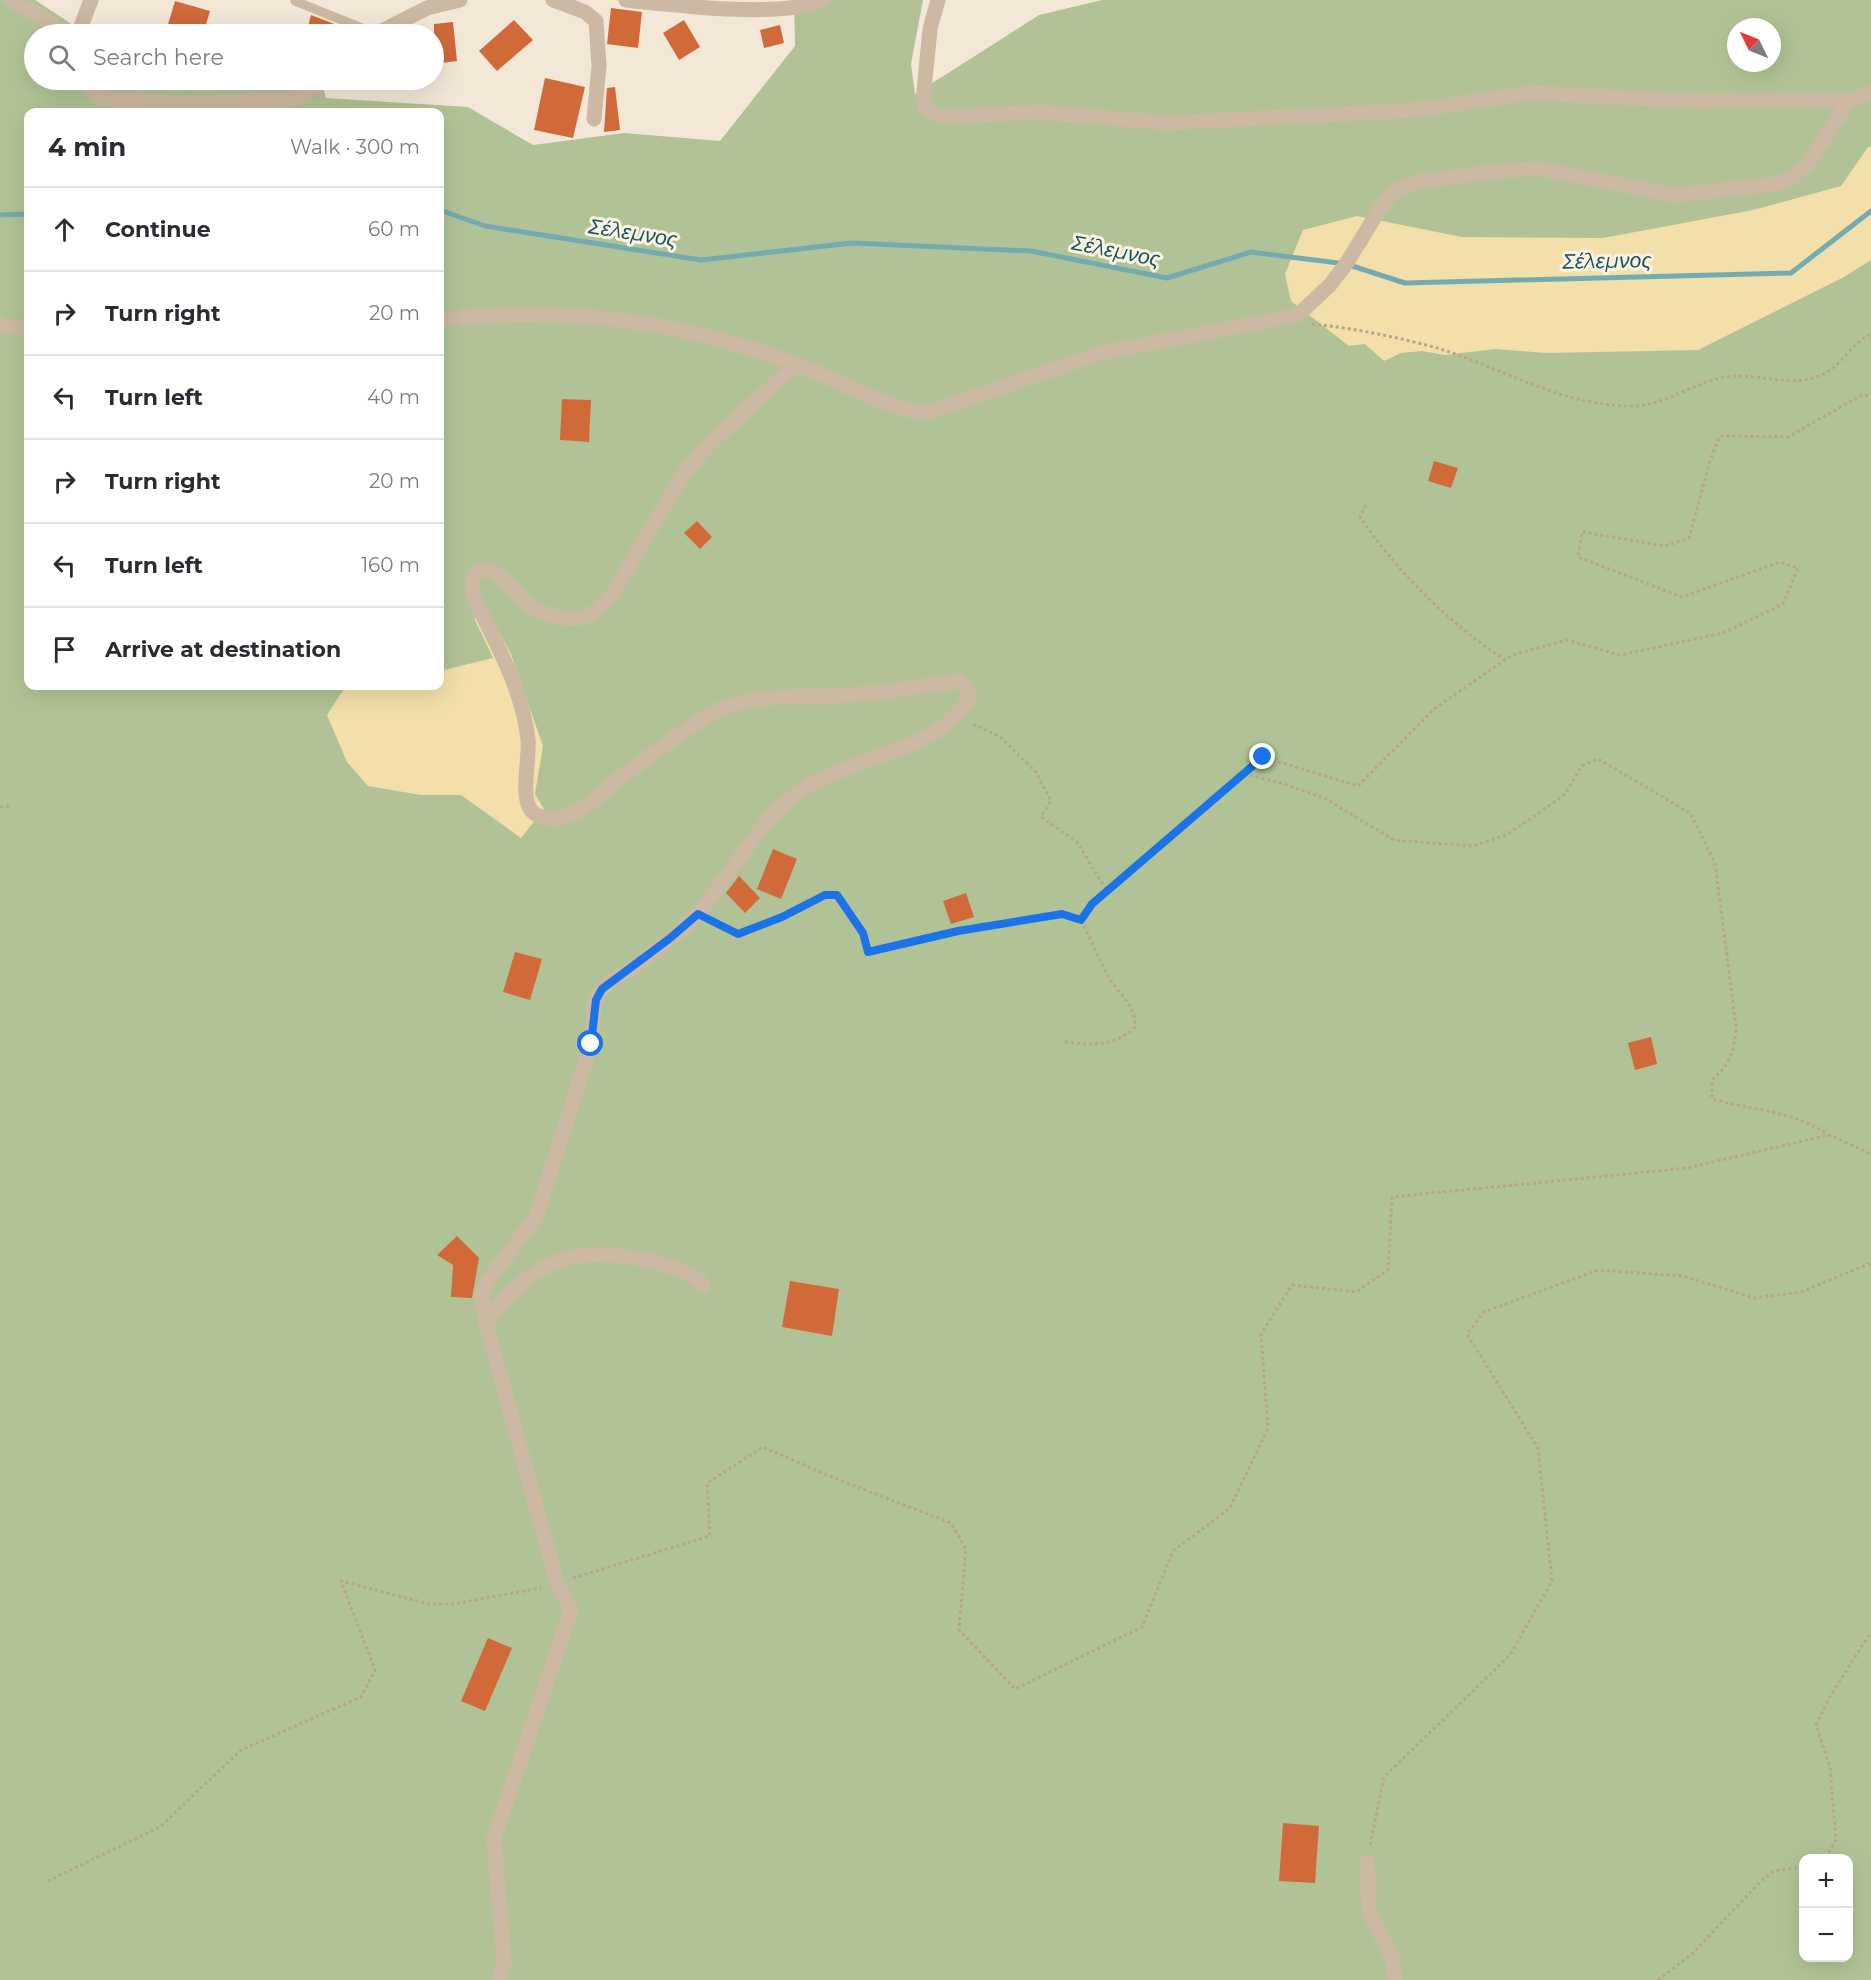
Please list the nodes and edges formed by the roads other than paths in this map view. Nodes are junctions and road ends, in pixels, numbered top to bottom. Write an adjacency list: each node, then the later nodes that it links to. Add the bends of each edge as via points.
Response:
1 (12, 0): 12 (street)
2 (91, 0): 13 (street)
3 (453, 0): 4 (street); 15 (street)
4 (460, 0)
5 (553, 0): 23 (street, via 585,12 596,21)
6 (626, 0): 11 (street)
7 (823, 0): 11 (street, via 803,7)
8 (925, 0): 16 (street)
9 (938, 0): 16 (street)
10 (294, 1): 14 (lane)
11 (710, 4)
12 (52, 24)
13 (82, 24)
14 (352, 24)
15 (393, 24)
16 (930, 29): 21 (street, via 923,100 926,109 942,117 1039,112 1168,123 1416,110 1530,93 1697,101)
17 (92, 90): 22 (street, via 104,99)
18 (138, 90): 22 (lane)
19 (310, 90): 22 (street, via 294,99 278,101)
20 (1871, 93): 21 (street)
21 (1850, 99): 27 (street, via 1807,165 1776,184 1675,195 1540,169 1432,180 1403,187 1380,207 1330,285 1298,315 1101,353 936,411 902,410)
22 (134, 102)
23 (594, 118)
24 (444, 320): 27 (street, via 544,314 614,318 685,330)
25 (0, 325): 26 (street)
26 (24, 328)
27 (797, 364): 29 (street, via 723,430 682,476 612,595 600,608 587,616 554,616 532,607 491,570 483,568 475,573 471,581 473,596 525,710 529,808 547,818 561,818 579,810 708,716 743,704 897,691 960,681 969,698 957,714 920,739 802,790 768,822 698,914 609,982 596,1000 591,1044 536,1217 486,1283 482,1299)
28 (703, 1285): 29 (street, via 689,1274 656,1262 625,1256 579,1255 552,1263 519,1282)
29 (486, 1323): 31 (street, via 557,1583 571,1610 494,1838 504,1963)
30 (1366, 1862): 32 (street, via 1369,1912 1392,1957)
31 (499, 1980)
32 (1395, 1980)

